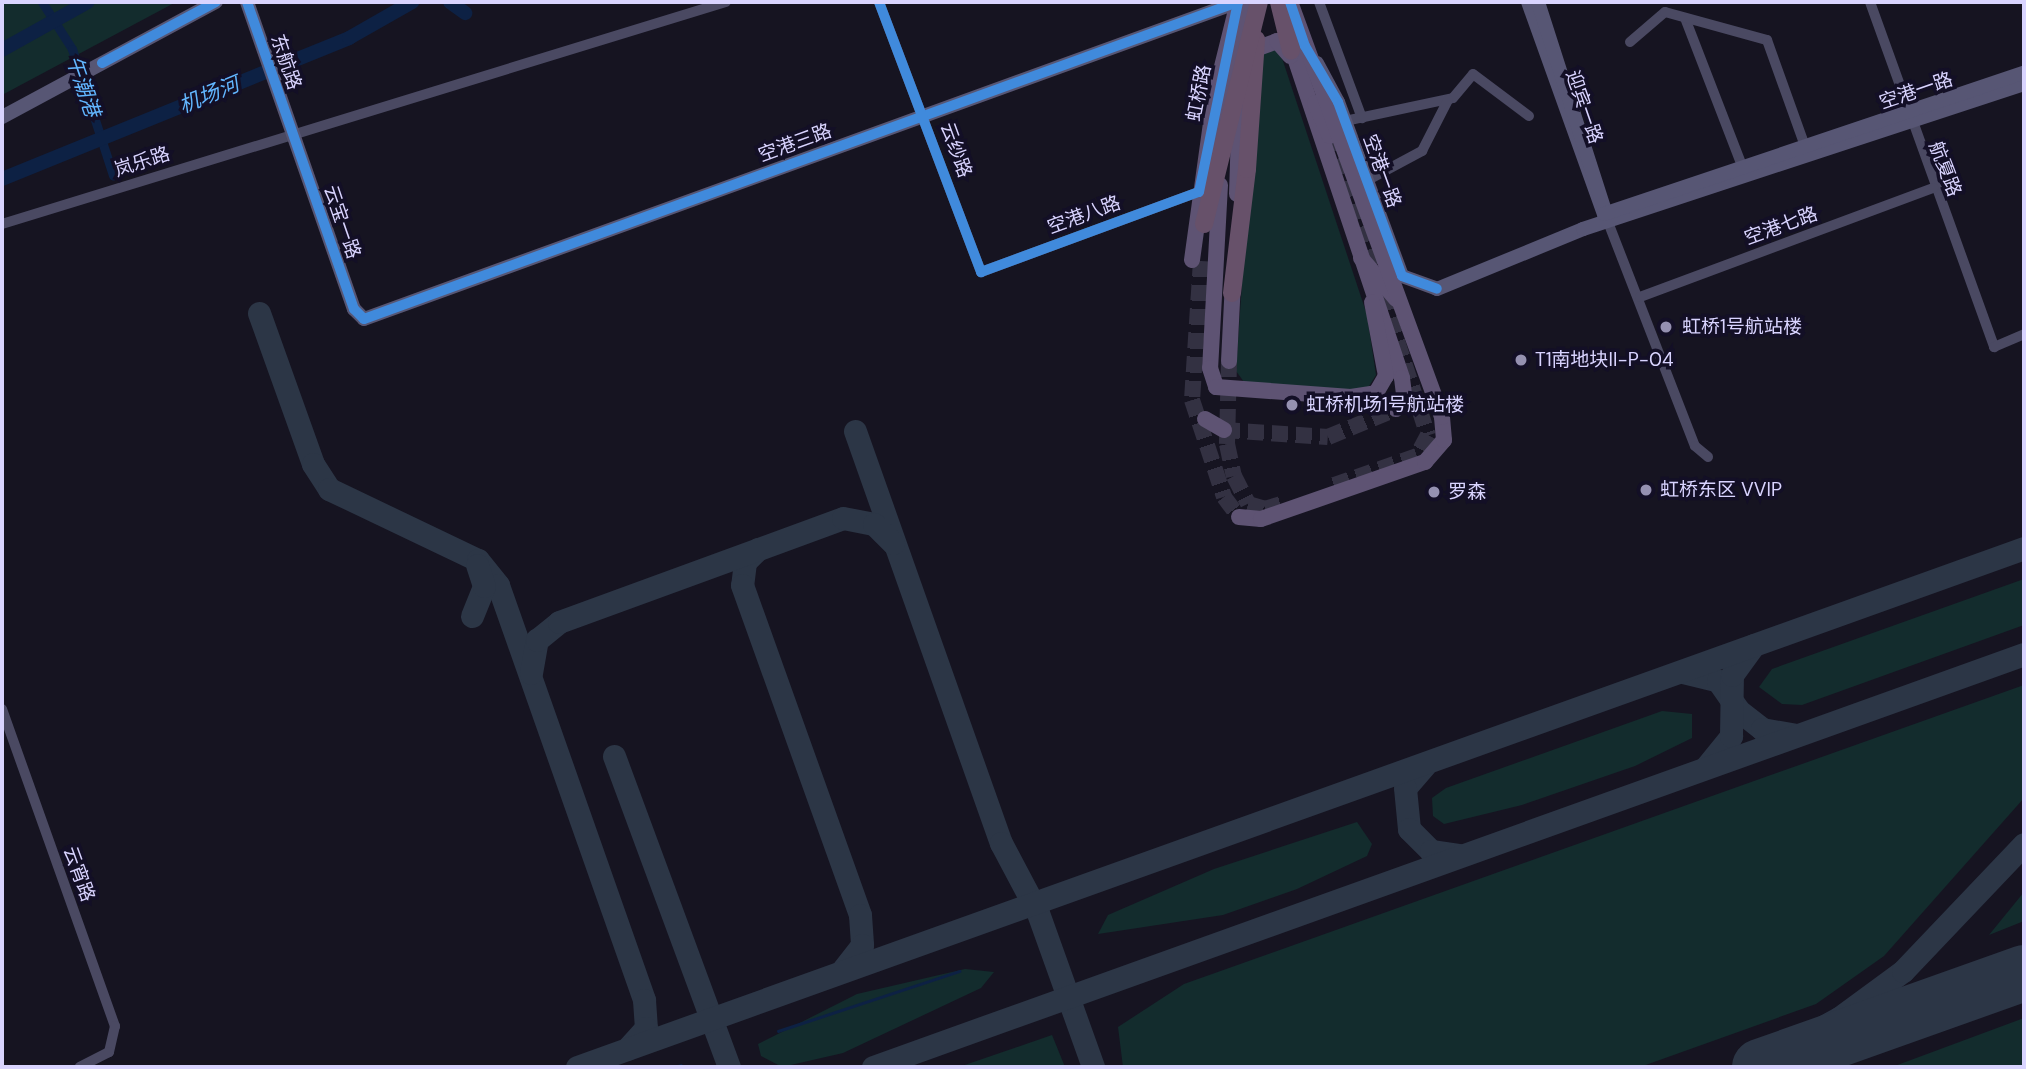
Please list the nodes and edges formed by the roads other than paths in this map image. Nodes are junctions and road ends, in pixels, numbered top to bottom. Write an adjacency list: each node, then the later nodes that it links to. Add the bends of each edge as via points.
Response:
1 (198, 2): 19 (main road)
2 (216, 2): 19 (main road)
3 (726, 2): 33 (street, 岚乐路)
4 (878, 2): 27 (street, 云纱路)
5 (1238, 2): 27 (main road, 空港三路); 39 (main road, 虹桥路)
6 (1245, 2): 41 (main road, 虹桥路, bridge, via 1222,98)
7 (1257, 2): 20 (main road); 41 (highway, bridge)
8 (1265, 2): 46 (highway, bridge, via 1254,51 1247,169)
9 (1279, 2): 18 (highway)
10 (1290, 2): 18 (main road)
11 (1320, 2): 30 (street)
12 (1528, 2): 40 (main road, 迎宾一路)
13 (1538, 2): 40 (main road, 迎宾一路)
14 (1870, 2): 32 (street, 航夏路)
15 (249, 3): 33 (main road, 东航路)
16 (1685, 18): 17 (street, via 1665,12 1651,18); 35 (street, via 1767,40); 36 (street)
17 (1630, 42)
18 (1298, 48): 21 (main road); 31 (main road, 空港一路); 34 (main road); 49 (main road, via 1337,118)
19 (101, 59): 23 (main road)
20 (1242, 64): 21 (main road, via 1258,43 1277,41); 45 (main road, via 1219,192); 46 (main road)
21 (1297, 71): 43 (main road)
22 (2024, 73): 32 (main road, 空港一路)
23 (66, 77): 26 (main road); 29 (main road)
24 (2024, 84): 32 (main road, 空港一路)
25 (1448, 100): 28 (street, via 1473,74); 30 (street); 37 (street, via 1422,151)
26 (2, 107)
27 (924, 114): 44 (street, 云纱路); 50 (main road, 空港三路)
28 (1529, 116)
29 (2, 117)
30 (1362, 118): 31 (street)
31 (1345, 121): 37 (main road, 空港一路)
32 (1908, 121): 35 (main road, 空港一路); 38 (street, 航夏路); 40 (main road, 空港一路)
33 (292, 133): 42 (street, 岚乐路); 50 (main road, 云宝一路, via 354,309)
34 (1330, 136)
35 (1805, 146): 36 (main road, 空港一路)
36 (1742, 166): 40 (main road, 空港一路)
37 (1366, 181): 40 (main road, 空港一路, via 1402,276 1437,289)
38 (1933, 188): 47 (street, 空港七路); 51 (street, 航夏路, via 1994,347)
39 (1199, 192): 41 (main road, 虹桥路, via 1196,261); 44 (street, 空港八路); 45 (main road)
40 (1606, 216): 47 (street, 迎宾一路)
41 (1204, 224)
42 (2, 225)
43 (1356, 252): 48 (main road); 49 (main road)
44 (981, 272)
45 (1214, 280): 48 (main road, via 1211,376 1224,389 1360,398 1376,393 1386,376)
46 (1232, 293): 52 (main road)
47 (1640, 297): 56 (street, 迎宾一路, via 1695,446)
48 (1372, 302): 53 (main road, via 1406,392)
49 (1402, 306): 57 (main road, via 1442,416 1440,449 1425,462 1261,519)
50 (364, 319)
51 (2024, 334)
52 (1229, 361)
53 (1396, 409)
54 (1205, 419): 55 (main road)
55 (1224, 430)
56 (1708, 457)
57 (1240, 517)
58 (2, 709): 59 (street, 云宵路, via 114,1026 109,1052)
59 (80, 1067)

